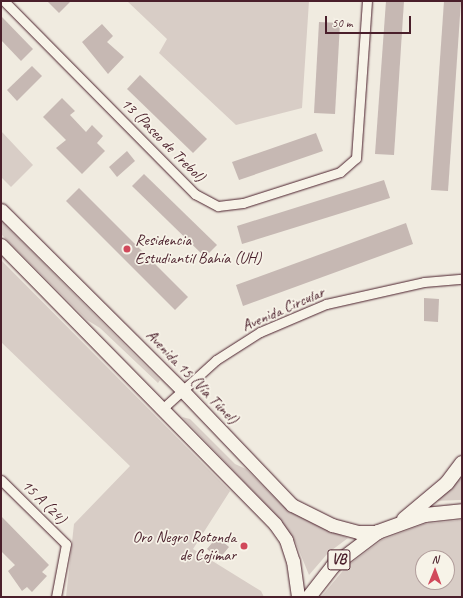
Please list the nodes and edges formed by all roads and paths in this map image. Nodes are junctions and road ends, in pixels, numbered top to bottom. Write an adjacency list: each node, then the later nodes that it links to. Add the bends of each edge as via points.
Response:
1 (4, 1): 2 (street, 13 (Paseo de Trebol), via 195,194 218,206 243,203 340,172 356,158)
2 (367, 1)
3 (1, 210): 6 (main road, Avenida 15 (Vía Túnel))
4 (1, 245): 7 (main road)
5 (462, 279): 6 (street, Avenida Circular, via 424,282 326,304 260,332 216,360)
6 (182, 390): 7 (street, Avenida Circular); 12 (main road, Avenida 15 (Vía Túnel), via 292,505 332,525 358,532)
7 (162, 409): 14 (main road, via 275,524 286,540 293,561)
8 (462, 463): 11 (main road, via 446,483)
9 (1, 480): 13 (street, 15 A (24), via 66,544)
10 (462, 511): 11 (main road, VB, via 425,515)
11 (400, 523): 12 (main road, VB)
12 (378, 532): 15 (main road, VB, via 333,566)
13 (56, 597)
14 (298, 597)
15 (309, 597)

